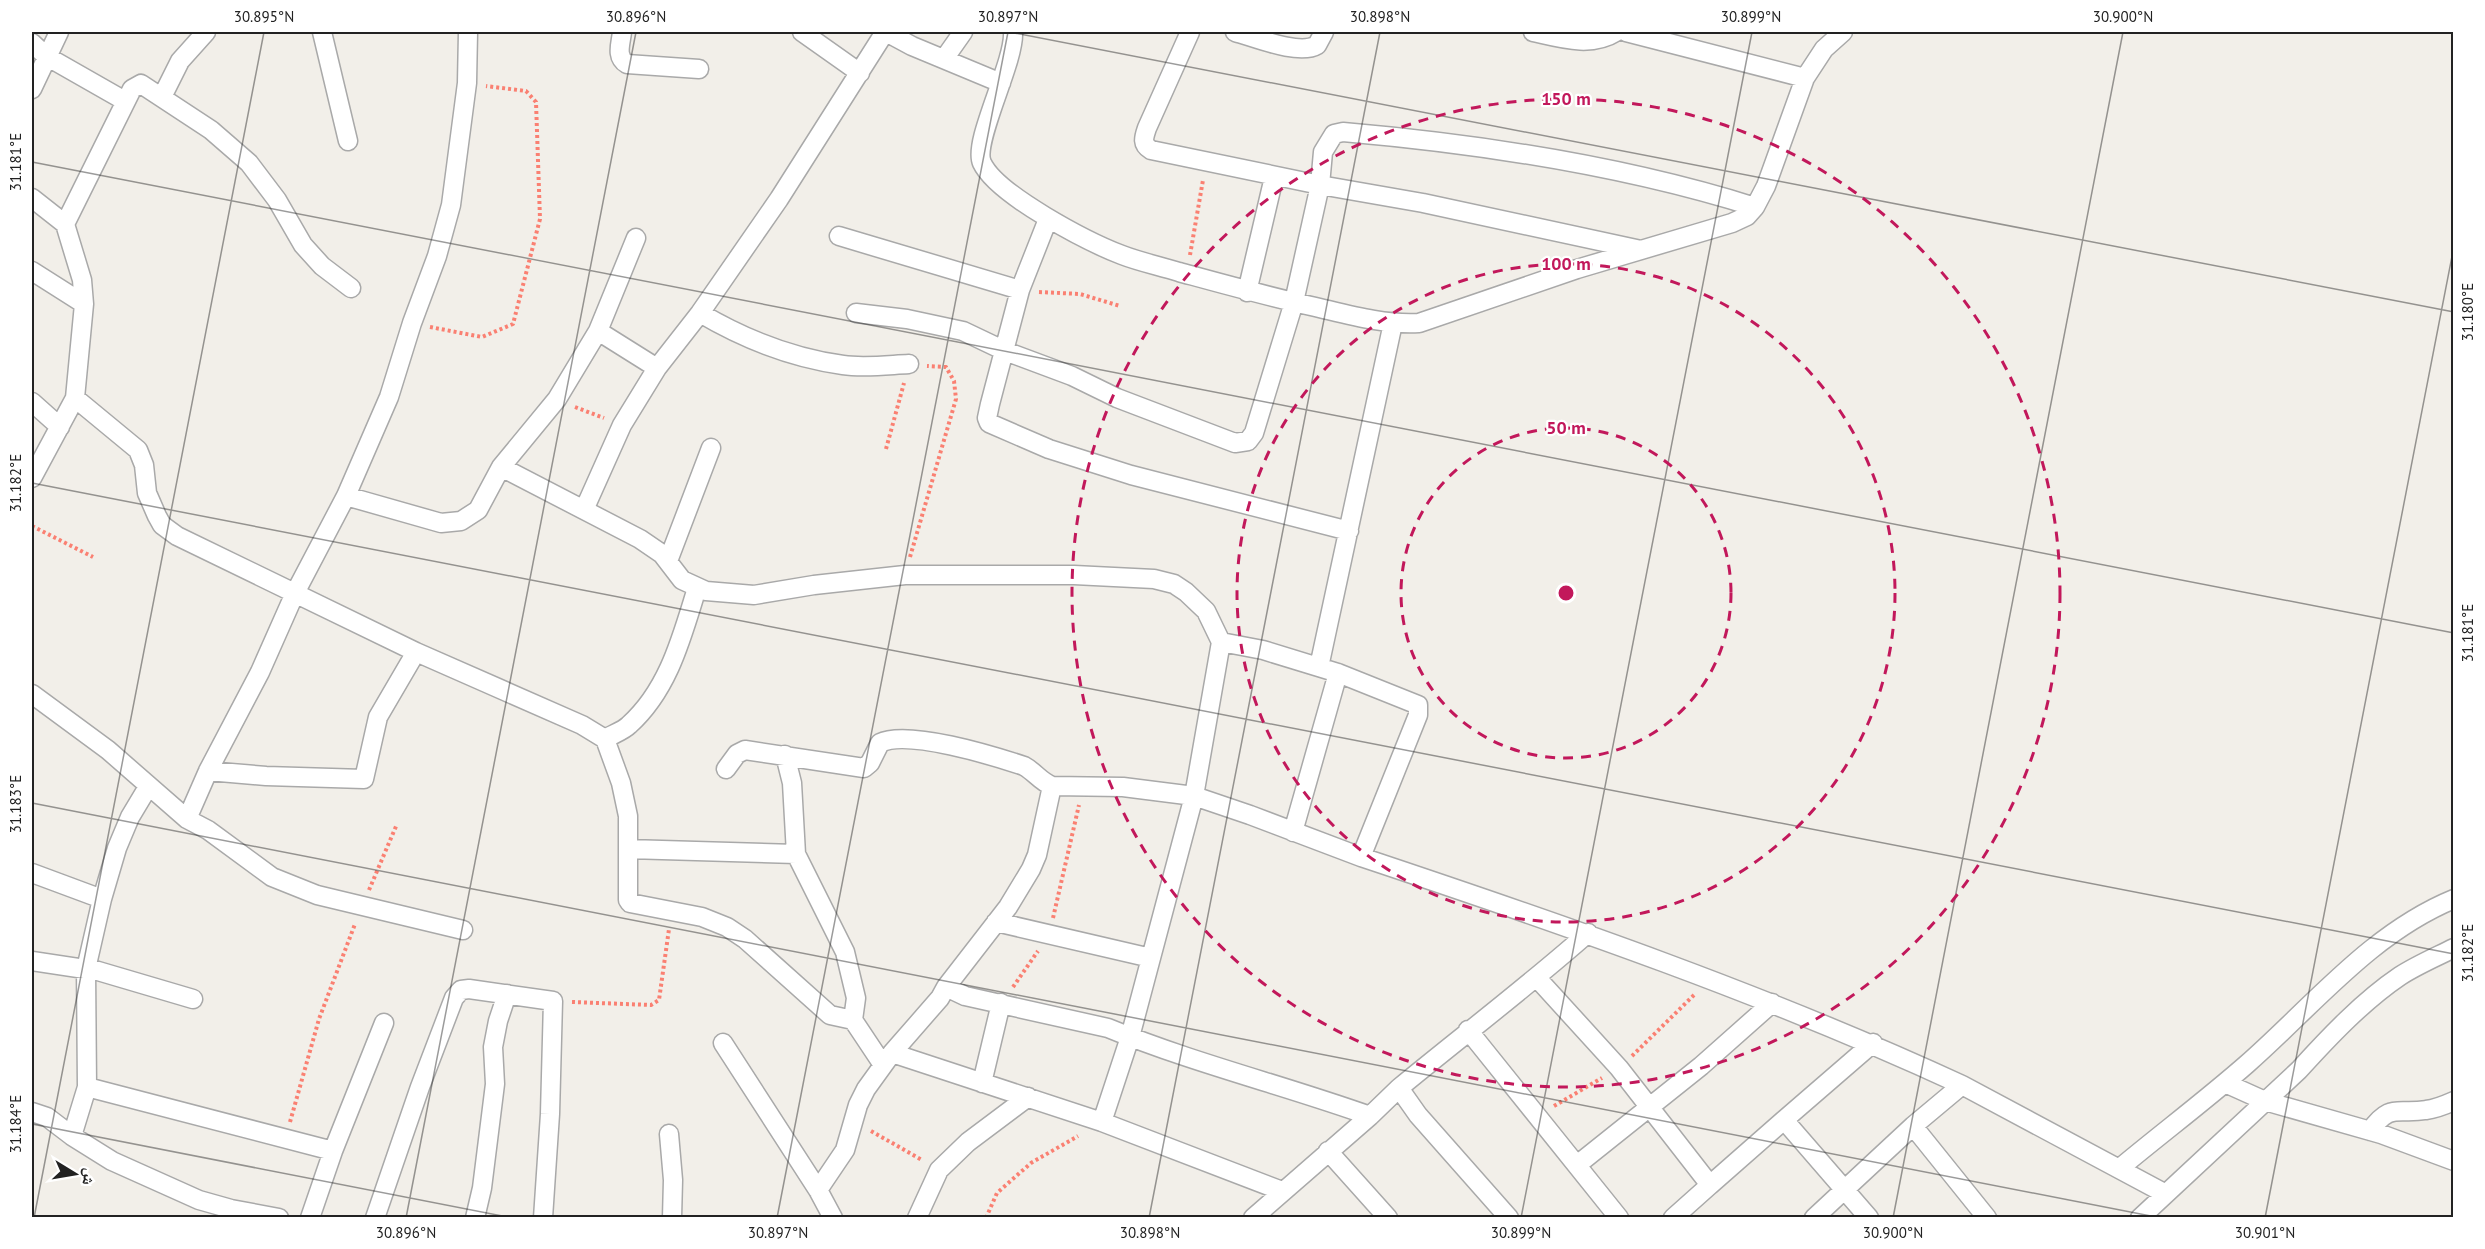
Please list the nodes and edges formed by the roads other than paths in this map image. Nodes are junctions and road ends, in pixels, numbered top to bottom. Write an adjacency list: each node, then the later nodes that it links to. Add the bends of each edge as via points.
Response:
1 (59, 32): 18 (street)
2 (206, 32): 25 (street, via 180,61)
3 (322, 32): 27 (street)
4 (468, 32): 56 (street, via 467,83 451,205 388,397)
5 (622, 32): 20 (street, via 622,62)
6 (802, 32): 21 (street)
7 (885, 32): 19 (street); 21 (street)
8 (963, 32): 19 (street)
9 (1013, 32): 23 (street)
10 (1190, 32): 28 (street, via 1144,140 1146,147)
11 (1235, 32): 12 (street, via 1307,48 1317,45)
12 (1324, 32)
13 (1533, 32): 14 (street, via 1590,41)
14 (1616, 32)
15 (1626, 32): 22 (street)
16 (1843, 32): 22 (street, via 1824,49)
17 (32, 43): 18 (street)
18 (46, 56): 24 (street); 26 (street)
19 (944, 59): 23 (street)
20 (699, 69)
21 (860, 73): 43 (street)
22 (1805, 78): 31 (street)
23 (1001, 83): 32 (street, via 982,144 981,162 1001,185)
24 (32, 89)
25 (162, 97): 26 (street, via 138,84); 38 (street, via 211,130 249,164 277,200 303,244 322,266)
26 (126, 101): 33 (street)
27 (348, 141)
28 (1274, 177): 29 (street); 40 (street)
29 (1320, 185): 31 (street, via 1323,152 1334,134 1343,132 1491,148 1672,183); 36 (street); 41 (street)
30 (32, 198): 33 (street)
31 (1755, 207): 36 (street, via 1741,219)
32 (1048, 219): 39 (street); 40 (street, via 1122,255)
33 (65, 224): 42 (street, via 82,280)
34 (839, 236): 39 (street)
35 (636, 238): 46 (street)
36 (1641, 250): 45 (street, via 1419,323)
37 (32, 271): 42 (street)
38 (351, 288)
39 (1020, 290): 47 (street)
40 (1247, 292): 41 (street)
41 (1294, 302): 45 (street); 47 (street, via 1254,433 1242,444)
42 (84, 304): 50 (street)
43 (700, 313): 48 (street, via 757,343 832,363); 49 (street)
44 (856, 313): 47 (street, via 944,325)
45 (1393, 323): 58 (street)
46 (598, 331): 49 (street); 54 (street, via 556,399)
47 (1005, 351): 58 (street, via 988,411 991,425 1049,449 1131,475)
48 (909, 364)
49 (657, 368): 57 (street, via 622,425)
50 (75, 398): 52 (street); 61 (street, via 138,450 147,493 162,525 177,536)
51 (32, 402): 52 (street)
52 (60, 427): 55 (street)
53 (711, 448): 59 (street)
54 (501, 467): 56 (street, via 478,510 454,523 441,523); 57 (street)
55 (32, 478)
56 (346, 496): 61 (street)
57 (584, 510): 59 (street, via 640,539)
58 (1349, 531): 64 (street)
59 (668, 561): 60 (street, via 675,573)
60 (697, 588): 62 (street, via 754,595 905,575 1154,579 1186,592 1206,611); 67 (street, via 670,668 654,697 628,726)
61 (296, 592): 63 (street); 70 (street)
62 (1221, 642): 64 (street); 73 (street)
63 (416, 652): 67 (street, via 582,725); 70 (street, via 378,717 364,779)
64 (1319, 667): 65 (street)
65 (1338, 673): 75 (street); 78 (street, via 1413,701 1420,709)
66 (32, 694): 72 (street, via 108,750)
67 (605, 739): 76 (street, via 628,816)
68 (785, 755): 69 (street, via 745,750); 71 (street, via 864,768 880,743 914,739 1024,766 1041,782); 77 (street, via 792,783)
69 (726, 769)
70 (208, 771): 74 (street)
71 (1052, 786): 73 (street, via 1123,787); 82 (street, via 1036,859)
72 (148, 787): 74 (street); 80 (street, via 122,838)
73 (1194, 796): 75 (street); 86 (street)
74 (187, 819): 83 (street, via 286,884)
75 (1293, 832): 78 (street)
76 (628, 849): 77 (street); 95 (street, via 629,902 702,917 727,927 830,1015)
77 (796, 854): 95 (street, via 845,952 856,998)
78 (1361, 857): 84 (street)
79 (32, 873): 80 (street)
80 (102, 899): 88 (street)
81 (2454, 899): 103 (street, via 2399,927)
82 (996, 922): 86 (street); 90 (street)
83 (463, 930)
84 (1588, 933): 89 (street); 93 (street)
85 (2454, 948): 108 (street, via 2400,976)
86 (1151, 958): 98 (street)
87 (32, 961): 88 (street)
88 (86, 969): 92 (street); 105 (street)
89 (1537, 978): 97 (street); 110 (street, via 1619,1068)
90 (946, 987): 94 (street); 101 (street)
91 (507, 994): 132 (street, via 469,989 457,993); 133 (street, via 493,1047 495,1084); 134 (street, via 553,1001)
92 (193, 999)
93 (1772, 1003): 100 (street); 110 (street)
94 (1001, 1004): 98 (street, via 1108,1028); 102 (street)
95 (853, 1020): 101 (street)
96 (384, 1023): 119 (street)
97 (1468, 1030): 106 (street); 122 (street)
98 (1130, 1037): 112 (street); 114 (street)
99 (723, 1043): 125 (street)
100 (1873, 1043): 104 (street); 113 (street)
101 (888, 1059): 102 (street); 125 (street, via 862,1097 844,1150)
102 (982, 1083): 107 (street)
103 (2226, 1083): 108 (street); 123 (street)
104 (1962, 1084): 115 (street); 123 (street)
105 (87, 1086): 118 (street); 119 (street)
106 (1399, 1088): 112 (street); 139 (street)
107 (1028, 1097): 114 (street); 137 (street, via 968,1142 939,1170)
108 (2265, 1101): 116 (street); 128 (street)
109 (2454, 1101): 116 (street, via 2425,1111 2389,1112)
110 (1649, 1108): 122 (street); 124 (street)
111 (32, 1112): 118 (street, via 47,1117)
112 (1370, 1116): 120 (street)
113 (1784, 1120): 124 (street); 126 (street)
114 (1102, 1122): 127 (street)
115 (1913, 1126): 126 (street); 144 (street)
116 (2370, 1131): 121 (street)
117 (669, 1134): 135 (street)
118 (72, 1136): 130 (street, via 112,1161 199,1200)
119 (333, 1151): 131 (street)
120 (1328, 1151): 127 (street); 138 (street)
121 (2454, 1161)
122 (1577, 1165): 140 (street)
123 (2120, 1168): 128 (street)
124 (1710, 1185): 141 (street)
125 (818, 1190): 136 (street)
126 (1844, 1190): 142 (street); 143 (street)
127 (1282, 1191): 129 (street)
128 (2164, 1193): 145 (street)
129 (1257, 1216)
130 (277, 1217)
131 (310, 1218)
132 (375, 1218)
133 (475, 1218)
134 (543, 1218)
135 (672, 1218)
136 (833, 1218)
137 (917, 1218)
138 (1388, 1218)
139 (1509, 1218)
140 (1619, 1218)
141 (1673, 1218)
142 (1814, 1218)
143 (1869, 1218)
144 (1987, 1218)
145 (2140, 1218)

